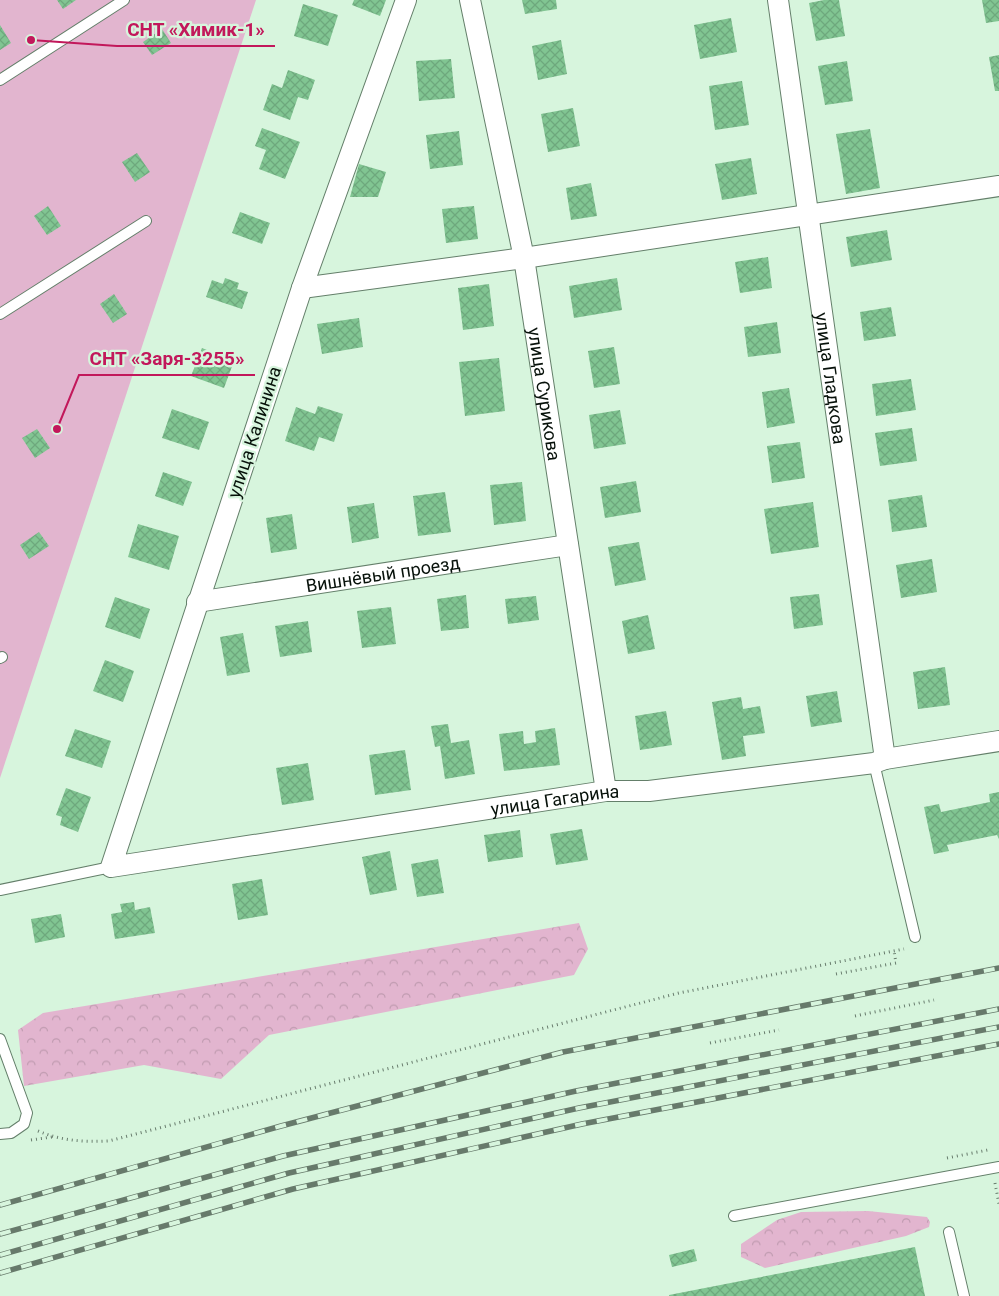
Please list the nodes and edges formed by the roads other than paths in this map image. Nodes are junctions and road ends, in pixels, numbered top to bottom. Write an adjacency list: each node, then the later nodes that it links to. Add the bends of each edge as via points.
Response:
1 (124, 0): 5 (lane)
2 (406, 0): 10 (street, улица Калинина)
3 (470, 0): 9 (street, улица Сурикова)
4 (778, 0): 7 (street, улица Гладкова)
5 (0, 80)
6 (999, 186): 7 (street)
7 (809, 216): 9 (street); 15 (street, улица Гладкова)
8 (146, 221): 11 (lane)
9 (524, 258): 10 (street); 12 (street, улица Сурикова)
10 (302, 288): 13 (street, улица Калинина)
11 (0, 314)
12 (568, 545): 13 (street, Вишнёвый проезд); 16 (street, улица Сурикова)
13 (197, 602): 17 (street, улица Калинина)
14 (999, 741): 15 (street, улица Гагарина)
15 (879, 761): 16 (street, улица Гагарина, via 649,792); 19 (lane)
16 (606, 791): 17 (street, улица Гагарина)
17 (111, 867): 18 (lane)
18 (0, 890)
19 (914, 942)
20 (0, 1039): 21 (lane, via 27,1113 24,1124 12,1133)
21 (0, 1134)
22 (999, 1167): 23 (lane)
23 (734, 1216)
24 (949, 1232): 25 (lane)
25 (964, 1296)

